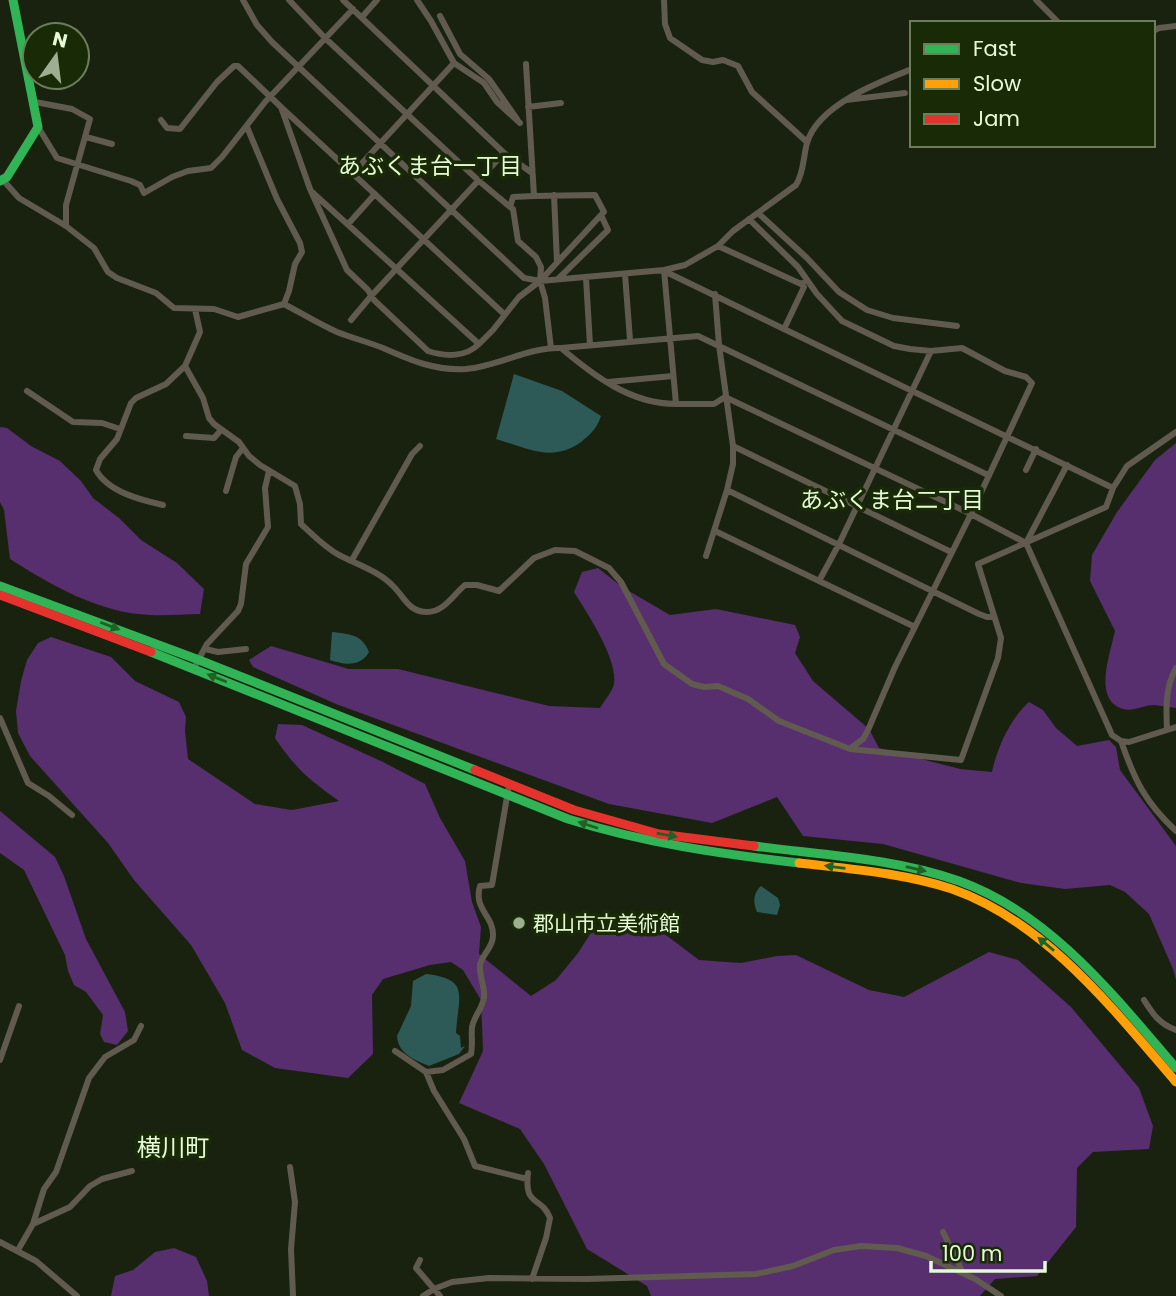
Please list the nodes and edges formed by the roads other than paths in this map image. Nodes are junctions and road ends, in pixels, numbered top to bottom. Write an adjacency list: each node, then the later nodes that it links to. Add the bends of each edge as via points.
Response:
1 (13, 0): 24 (street)
2 (243, 0): 18 (street, via 257,26)
3 (289, 0): 15 (street)
4 (343, 0): 9 (street)
5 (377, 0): 11 (street)
6 (417, 0): 16 (street)
7 (664, 0): 33 (street, via 670,38 702,60 738,66 752,92)
8 (1036, 0): 12 (street)
9 (353, 9): 11 (street); 15 (street)
10 (440, 16): 16 (street, via 460,54 489,79 520,123 484,83)
11 (362, 17): 20 (street)
12 (1057, 21)
13 (1176, 26): 14 (street)
14 (1155, 30)
15 (326, 38): 18 (street); 28 (street)
16 (454, 64): 20 (street)
17 (526, 64): 27 (street)
18 (298, 67): 22 (street); 35 (street)
19 (910, 70): 23 (street)
20 (435, 86): 28 (street); 36 (street)
21 (905, 93): 23 (street)
22 (271, 97): 26 (street); 29 (street, via 234,66 180,128 167,128); 31 (street)
23 (844, 100): 33 (street)
24 (35, 102): 30 (street); 32 (street, via 72,109 90,118)
25 (561, 103): 27 (street)
26 (281, 107): 38 (street); 42 (street)
27 (528, 107): 39 (street)
28 (408, 114): 35 (street); 41 (street)
29 (161, 120)
30 (38, 127): 37 (street, via 57,158); 40 (street)
31 (247, 127): 37 (street, via 211,168 180,174 144,193 131,181); 65 (street, via 302,252)
32 (86, 138): 34 (street); 37 (street)
33 (807, 142): 48 (street, via 796,185)
34 (112, 144)
35 (380, 144): 38 (street); 47 (street)
36 (504, 153): 39 (street); 41 (street)
37 (79, 167): 52 (street, via 66,205)
38 (354, 173): 43 (street)
39 (532, 173): 45 (street)
40 (2, 180): 52 (street, via 19,198)
41 (479, 181): 46 (street); 47 (street)
42 (310, 189): 51 (street); 64 (street, via 347,270)
43 (375, 194): 51 (street); 53 (street)
44 (554, 195): 45 (street); 49 (street, via 595,195 604,212); 55 (street)
45 (534, 196): 46 (street, via 513,197)
46 (510, 207): 61 (street, via 518,241 541,267)
47 (451, 210): 53 (street); 61 (street, via 524,278)
48 (758, 213): 50 (street); 69 (street, via 839,292 867,310)
49 (601, 215): 55 (street); 60 (street, via 608,230)
50 (749, 219): 54 (street); 62 (street, via 798,267)
51 (349, 223): 56 (street)
52 (66, 226): 66 (street, via 94,248 117,278 156,293 173,308)
53 (423, 239): 56 (street); 67 (street)
54 (718, 246): 57 (street, via 685,265); 62 (street)
55 (558, 262): 61 (street)
56 (397, 269): 64 (street); 73 (street)
57 (664, 270): 58 (street); 63 (street); 71 (street)
58 (625, 274): 59 (street); 72 (street)
59 (586, 278): 60 (street); 74 (street)
60 (558, 279): 61 (street)
61 (540, 281): 67 (street); 76 (street)
62 (804, 282): 70 (street); 78 (street, via 842,321 894,346)
63 (715, 294): 70 (street); 75 (street)
64 (372, 295): 68 (street); 73 (street, via 428,351 465,354)
65 (284, 304): 66 (street, via 238,317); 76 (street, via 336,331 432,366 474,368)
66 (195, 309): 79 (street, via 200,332)
67 (504, 314): 73 (street)
68 (351, 320)
69 (957, 326)
70 (785, 327): 82 (street)
71 (670, 338): 72 (street); 75 (street, via 698,336); 80 (street)
72 (630, 340): 74 (street)
73 (479, 344)
74 (590, 345): 77 (street)
75 (719, 345): 84 (street); 88 (street)
76 (551, 348): 77 (street)
77 (561, 348): 81 (street)
78 (931, 352): 82 (street); 90 (street, via 962,348 1031,380)
79 (185, 366): 86 (street, via 166,384 136,398); 87 (street, via 209,418)
80 (673, 376): 81 (street); 85 (street)
81 (606, 383): 85 (street, via 644,400)
82 (912, 389): 88 (street); 90 (street)
83 (27, 391): 86 (street, via 73,422)
84 (725, 397): 85 (street, via 714,404); 93 (street); 97 (street)
85 (676, 404)
86 (120, 429): 104 (street, via 97,464 98,474 118,490)
87 (221, 430): 91 (street, via 214,438); 94 (street)
88 (892, 430): 97 (street); 100 (street)
89 (1176, 432): 101 (street, via 1127,466)
90 (1008, 435): 95 (street); 100 (street)
91 (186, 436)
92 (420, 446): 112 (street)
93 (733, 446): 102 (street); 105 (street)
94 (243, 448): 99 (street); 103 (street)
95 (1036, 449): 96 (street); 98 (street)
96 (1067, 465): 101 (street); 108 (street)
97 (875, 467): 105 (street); 106 (street)
98 (1026, 470)
99 (269, 471): 112 (street, via 295,486 302,524 331,551); 119 (street, via 265,488 268,527 246,564 241,604)
100 (988, 475): 106 (street)
101 (1113, 488): 108 (street, via 1106,507)
102 (727, 490): 107 (street); 109 (street)
103 (226, 491)
104 (163, 505)
105 (857, 506): 109 (street); 110 (street)
106 (971, 514): 108 (street); 110 (street)
107 (715, 531): 111 (street); 113 (street)
108 (1026, 543): 117 (street, via 978,564); 126 (street, via 1109,730)
109 (839, 544): 113 (street); 115 (street)
110 (951, 552): 115 (street)
111 (706, 556)
112 (352, 561): 127 (street, via 382,577 410,607 431,612 449,603 465,585 499,591 534,558 555,550 575,551 609,568 621,582 664,664 680,677 704,687 718,686 748,699 779,721)
113 (819, 580): 118 (street)
114 (0, 586): 121 (street, one-way to 121)
115 (933, 591): 117 (street); 118 (street)
116 (0, 595): 121 (street)
117 (994, 617): 127 (street, via 1000,652 961,760)
118 (915, 627): 127 (street, via 868,730)
119 (205, 649): 120 (street); 121 (street)
120 (246, 649)
121 (196, 664): 128 (street)
122 (1176, 668): 125 (street, via 1167,694)
123 (0, 718): 129 (street, via 28,783)
124 (1176, 727): 125 (street)
125 (1167, 730): 126 (street)
126 (1121, 741): 130 (street, via 1143,792)
127 (850, 749)
128 (508, 790): 137 (street, via 492,885 480,886 478,893 493,939 480,967 485,995 472,1027 471,1054 443,1069); 138 (street, via 596,828 653,843 900,876 969,896 1042,940)
129 (72, 815)
130 (1176, 831)
131 (1144, 1000): 134 (street, via 1163,1025)
132 (19, 1006): 136 (street)
133 (141, 1026): 141 (street, via 134,1040 105,1057 89,1078)
134 (1176, 1030)
135 (396, 1051): 137 (street)
136 (0, 1060)
137 (426, 1072): 147 (street, via 475,1166 527,1176 530,1197 545,1208 550,1218 547,1238)
138 (1175, 1074)
139 (290, 1167): 150 (street, via 295,1202)
140 (132, 1171): 141 (street, via 90,1185 75,1203)
141 (33, 1224): 144 (street)
142 (943, 1232): 146 (street)
143 (0, 1242): 144 (street)
144 (18, 1250): 149 (street)
145 (420, 1260): 148 (street, via 416,1268)
146 (963, 1273): 147 (street, via 897,1248 861,1246 756,1274); 153 (street)
147 (532, 1279): 148 (street, via 468,1279)
148 (436, 1288): 151 (street); 152 (street)
149 (77, 1296)
150 (293, 1296)
151 (423, 1296)
152 (440, 1296)
153 (1001, 1296)

